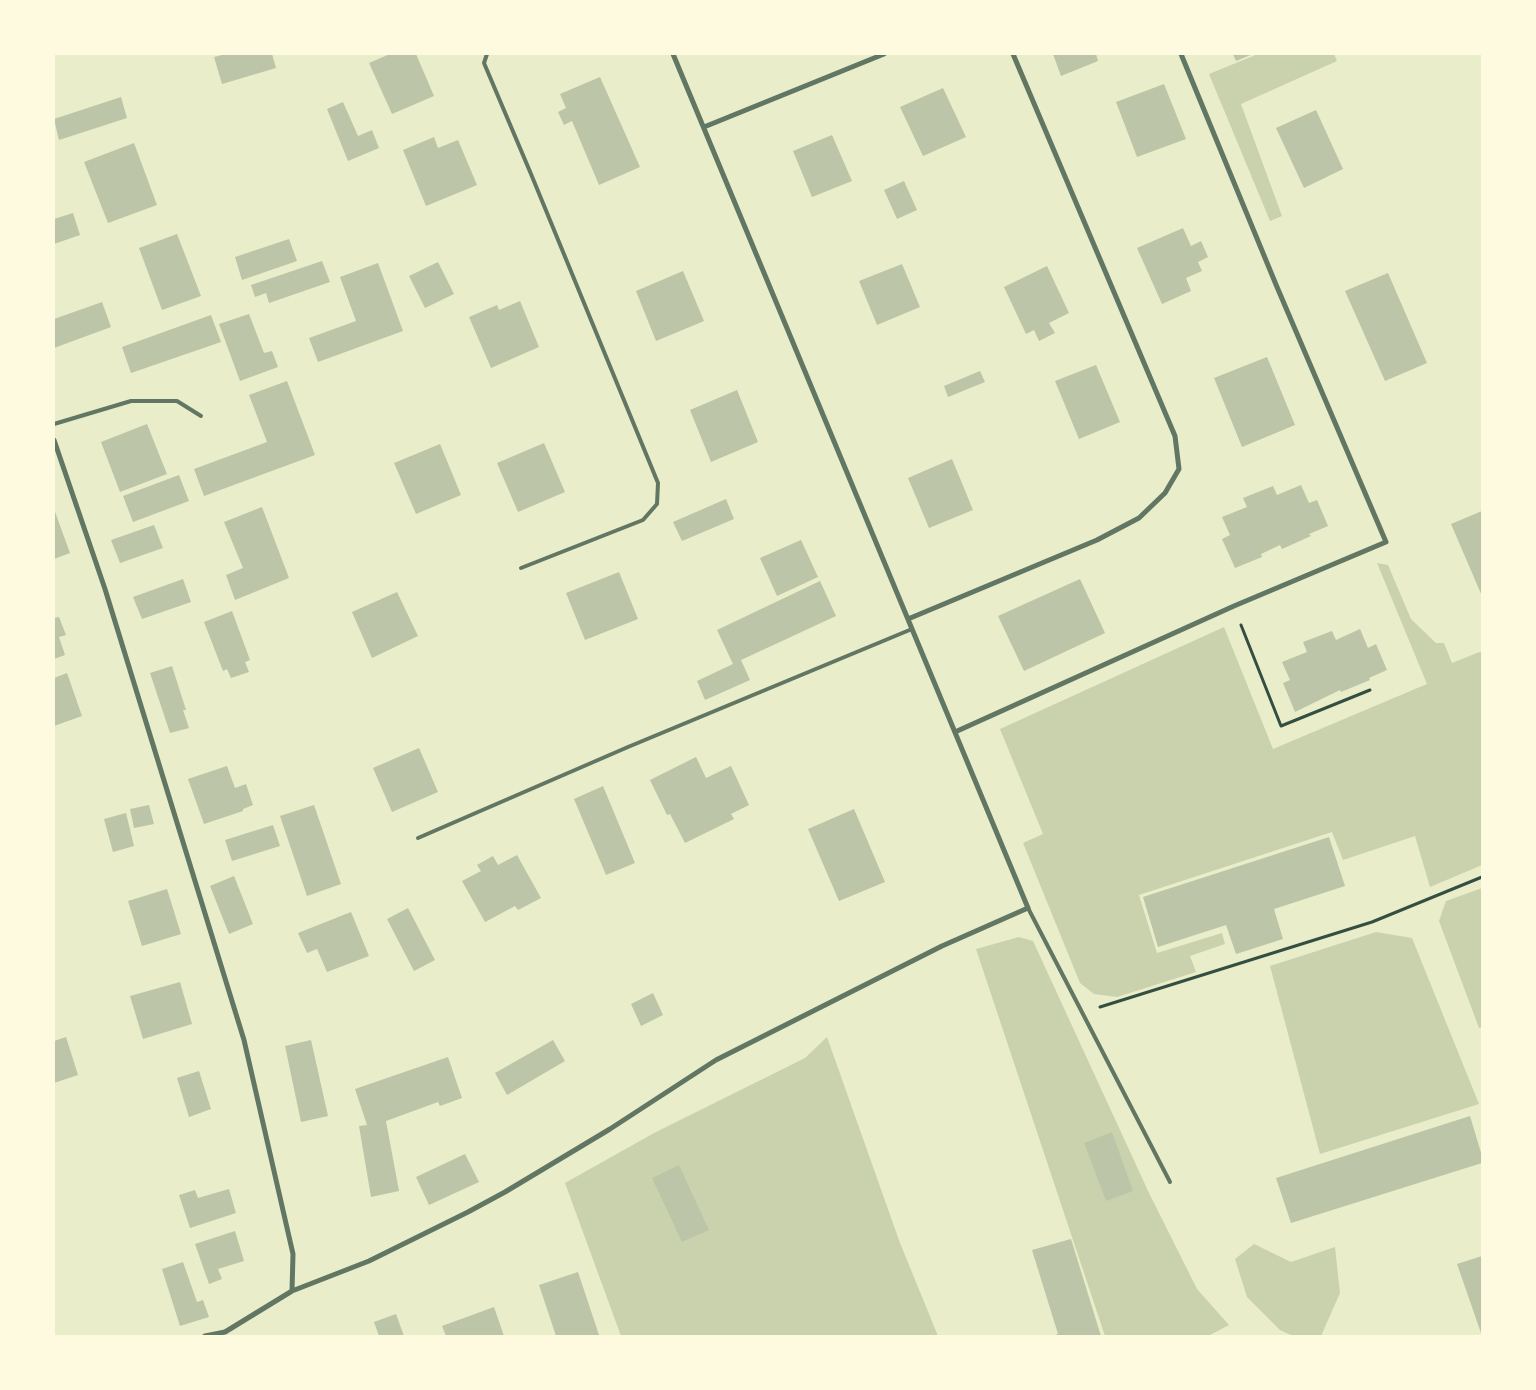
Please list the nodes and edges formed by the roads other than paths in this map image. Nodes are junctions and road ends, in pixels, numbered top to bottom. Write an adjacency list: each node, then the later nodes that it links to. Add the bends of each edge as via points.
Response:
1 (487, 54): 10 (lane, via 484,63 658,482 657,504 643,520)
2 (673, 54): 6 (street)
3 (884, 54): 6 (street)
4 (1013, 54): 11 (street, via 1174,436 1179,469 1165,493 1139,518 1097,540)
5 (1181, 54): 13 (street, via 1386,542 1234,606)
6 (704, 127): 11 (street)
7 (201, 416): 8 (lane, via 177,401 132,401)
8 (54, 424)
9 (54, 440): 17 (street, via 105,589 244,1040 293,1254)
10 (521, 568)
11 (908, 619): 12 (street)
12 (912, 629): 13 (street); 14 (lane)
13 (955, 732): 15 (street)
14 (418, 838)
15 (1028, 908): 16 (lane); 17 (street, via 942,946 716,1060 610,1130 476,1208 369,1261)
16 (1170, 1182)
17 (292, 1291): 18 (street)
18 (225, 1334): 19 (street)
19 (205, 1336)

